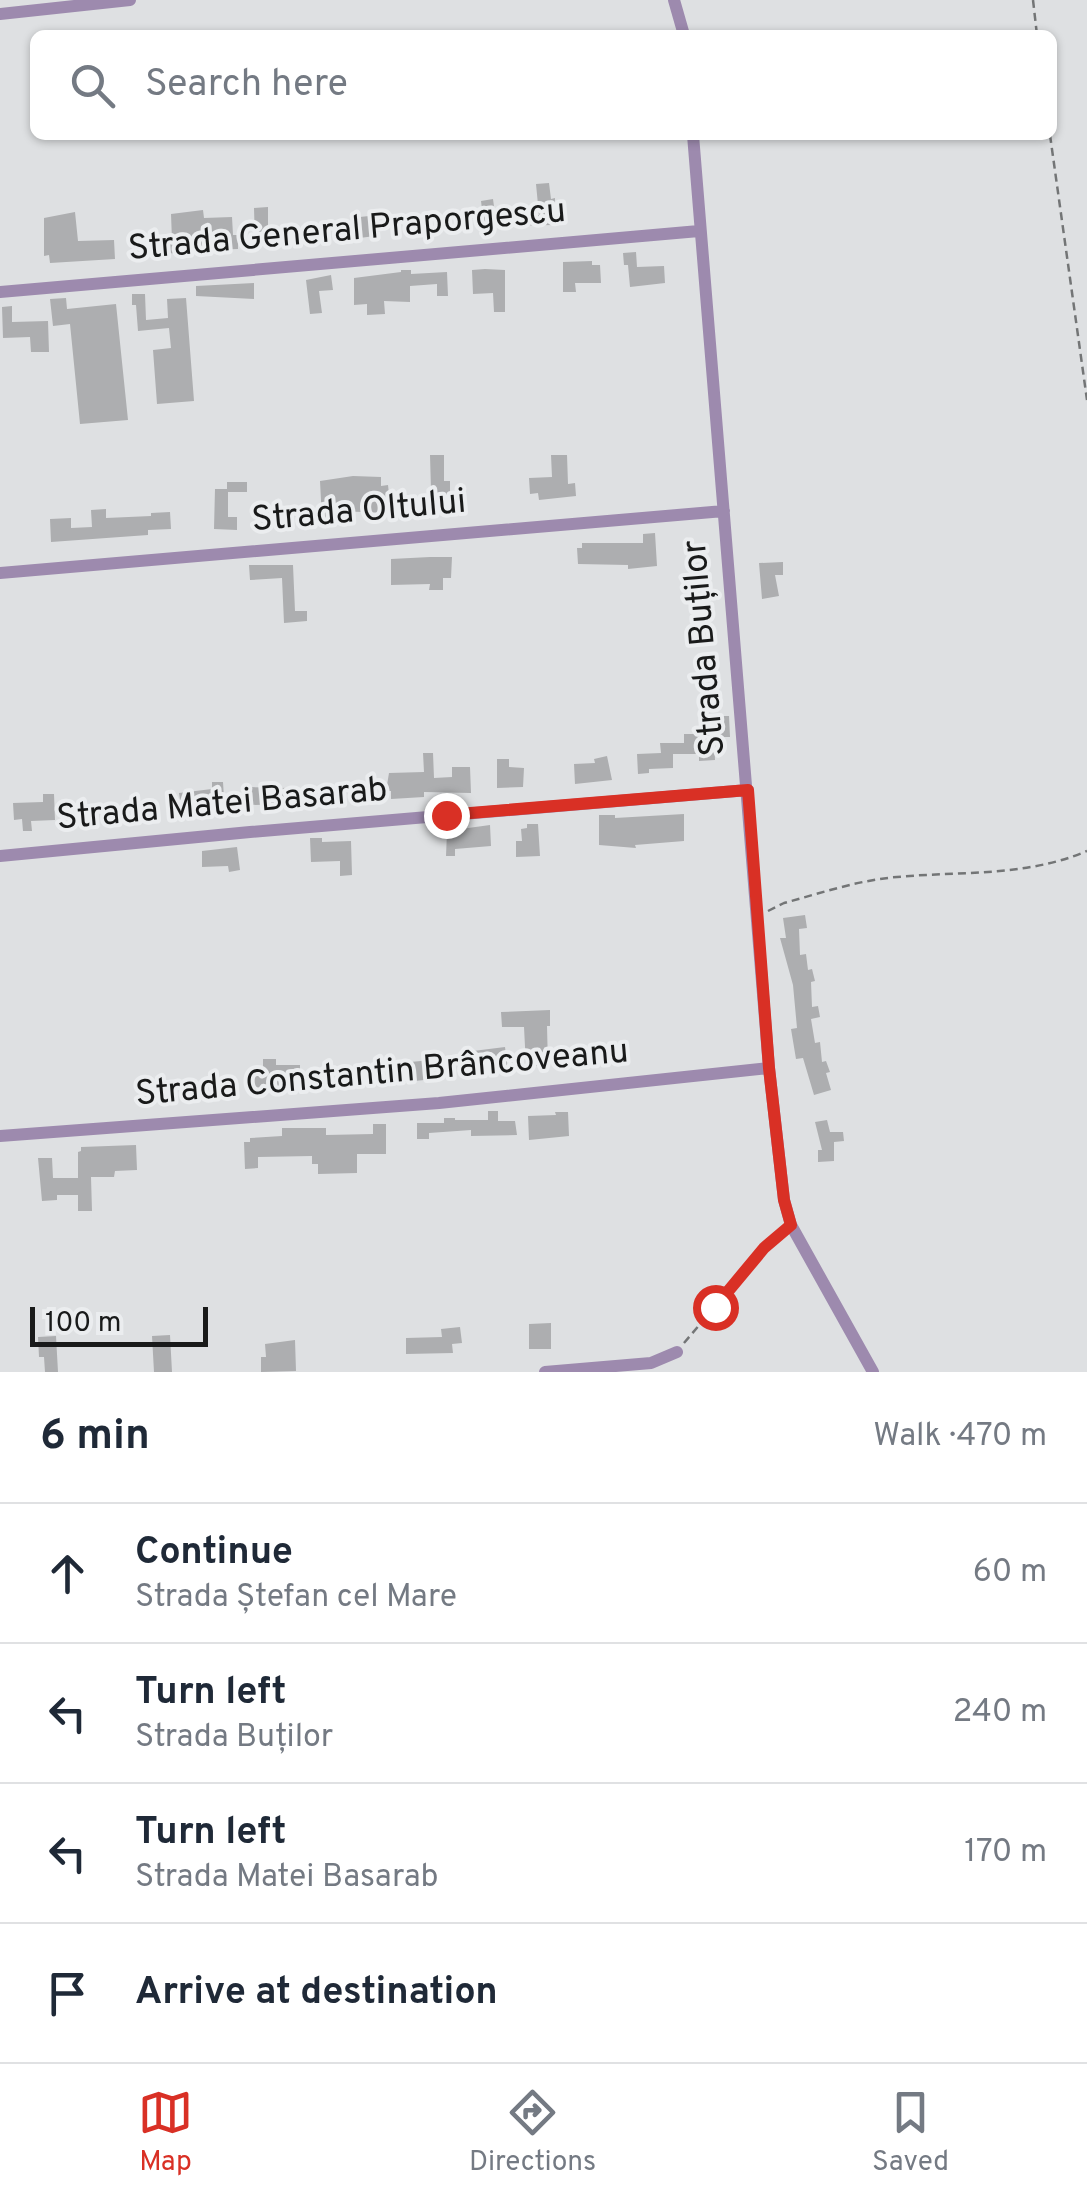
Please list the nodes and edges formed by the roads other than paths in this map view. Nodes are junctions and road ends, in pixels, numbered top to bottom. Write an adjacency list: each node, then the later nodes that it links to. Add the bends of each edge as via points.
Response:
1 (130, 0): 3 (street)
2 (674, 0): 4 (street)
3 (0, 14)
4 (683, 30)
5 (693, 140): 6 (street, Strada Buților)
6 (699, 231): 7 (street, Strada General Praporgescu); 8 (street, Strada Buților)
7 (0, 292)
8 (724, 510): 9 (street, Strada Oltului); 10 (street, Strada Buților)
9 (0, 574)
10 (748, 790): 11 (street, Strada Matei Basarab); 12 (street, Strada Buților)
11 (0, 856)
12 (769, 1068): 13 (street, Strada Constantin Brâncoveanu, via 439,1103); 16 (street, Strada Buților, via 791,1225)
13 (0, 1136)
14 (677, 1352): 15 (street, via 651,1363)
15 (545, 1372)
16 (874, 1372)

